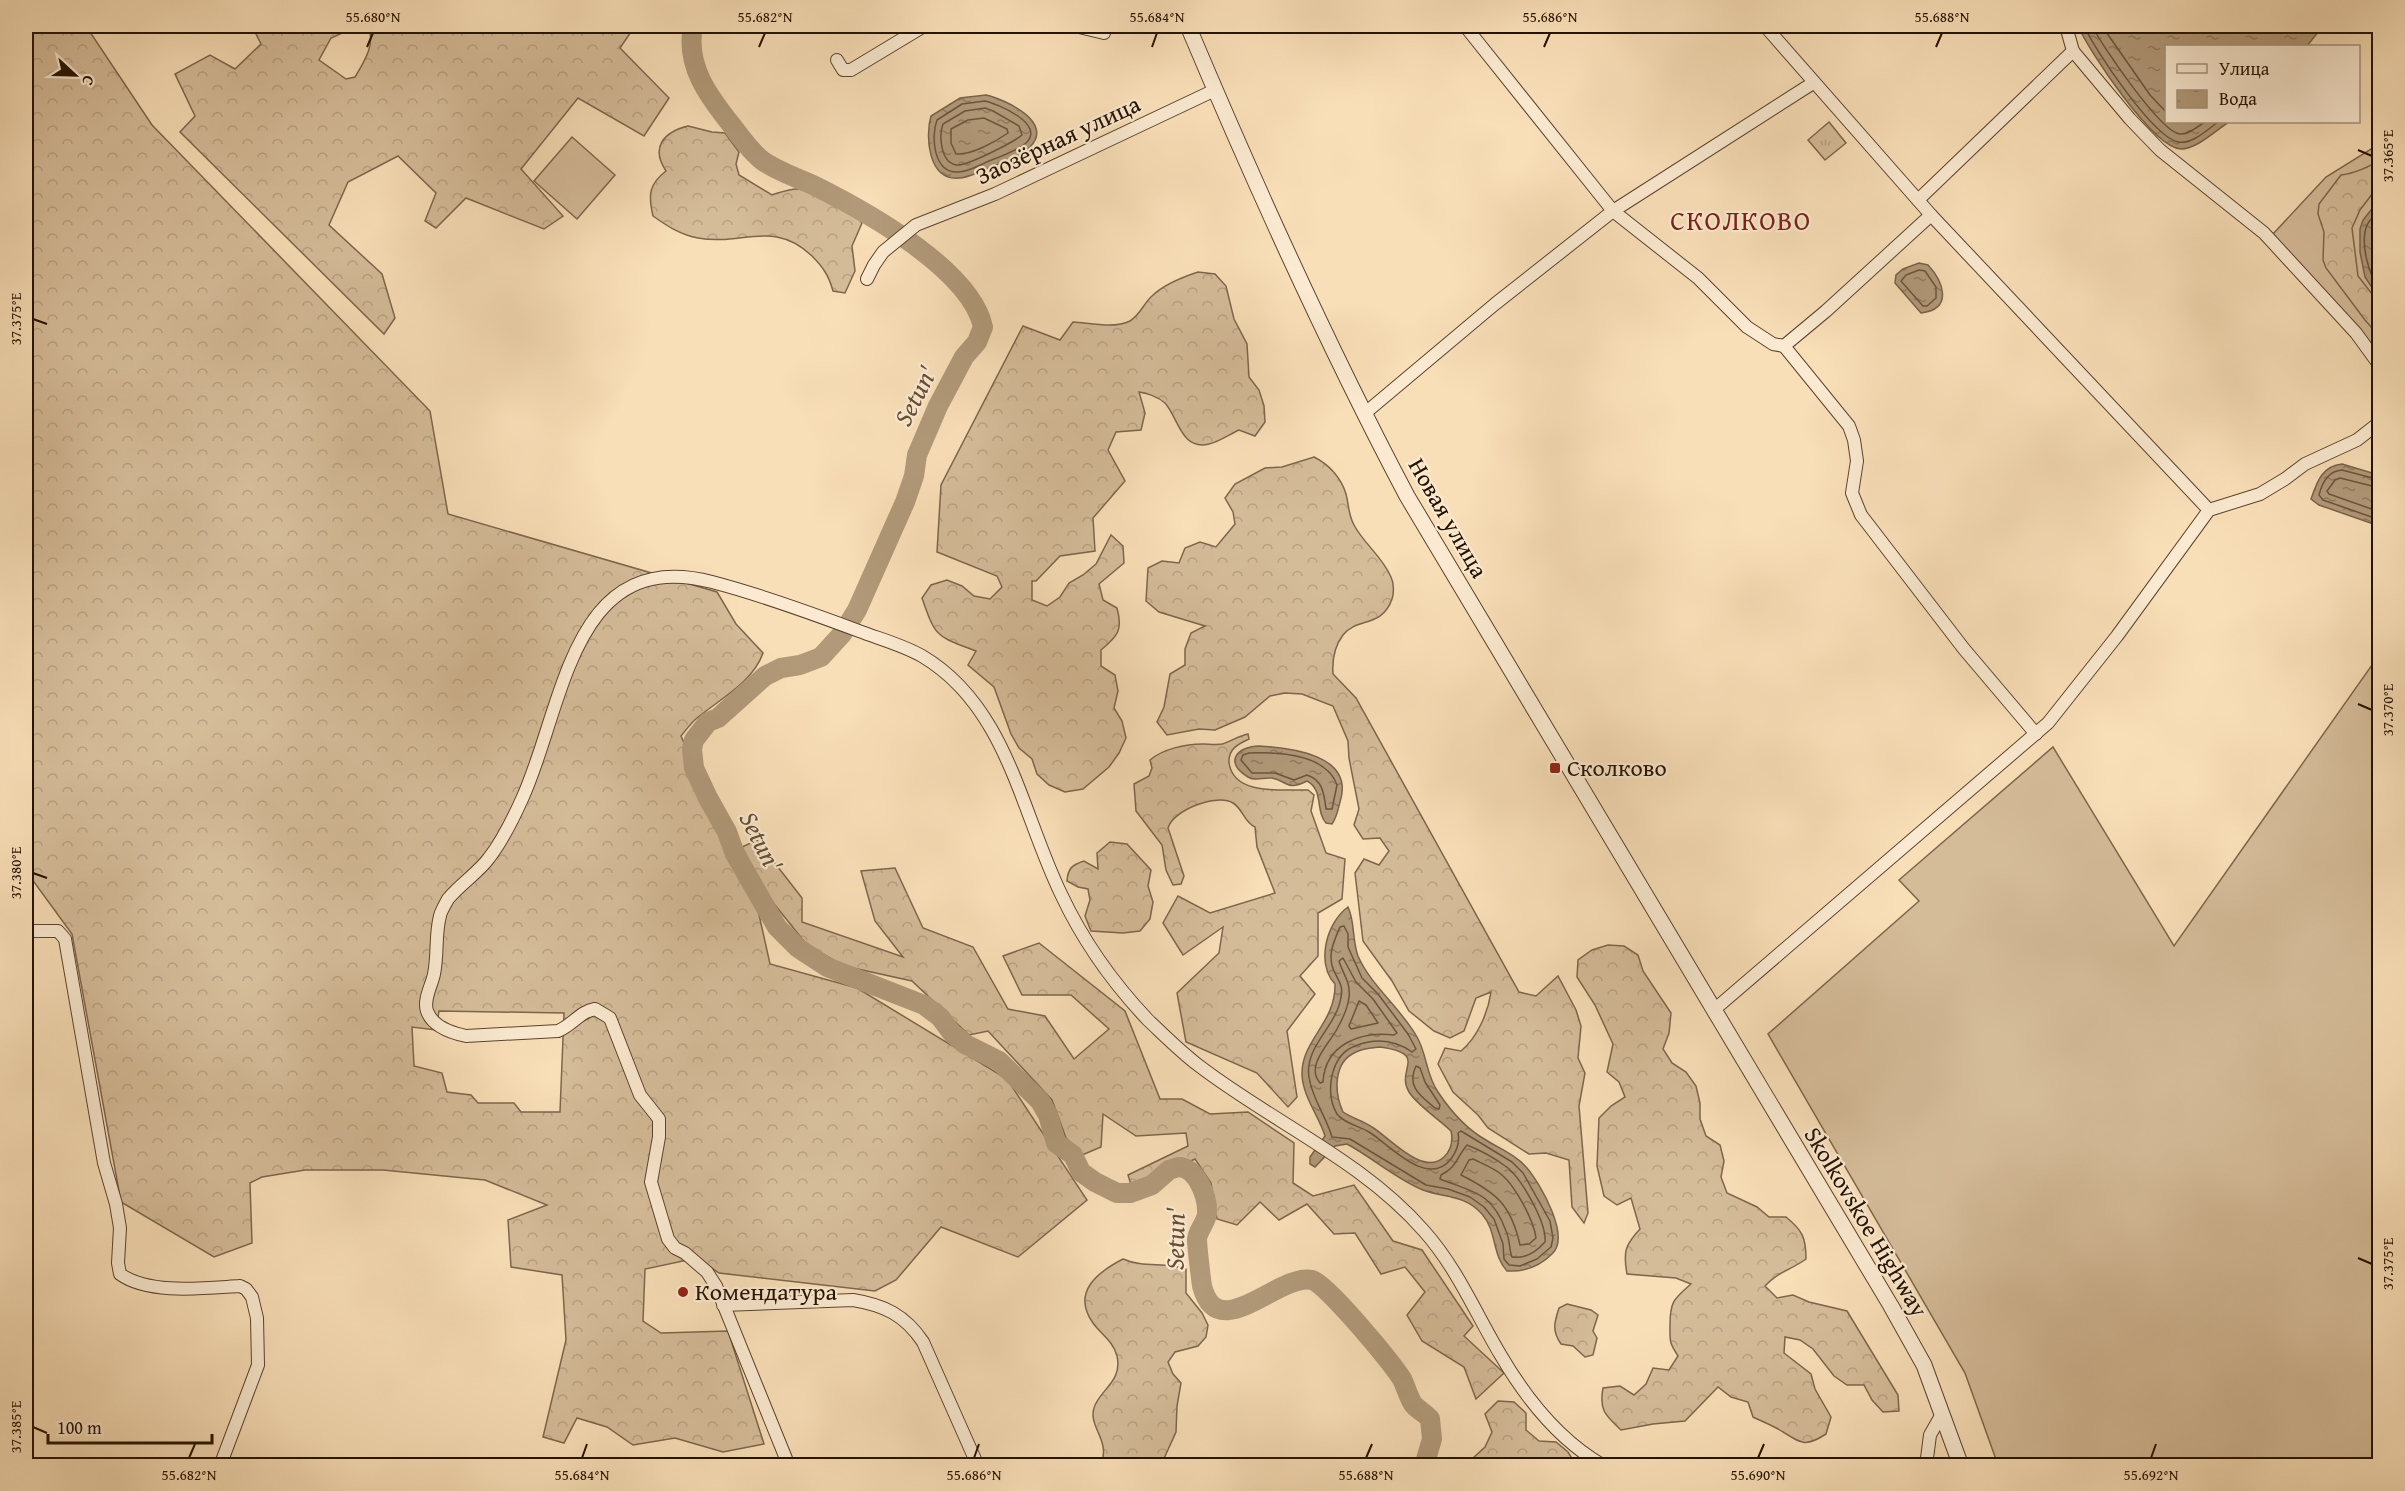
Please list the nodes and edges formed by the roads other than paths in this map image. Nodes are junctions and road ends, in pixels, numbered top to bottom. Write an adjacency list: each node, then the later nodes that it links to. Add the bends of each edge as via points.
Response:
1 (924, 26): 9 (street, via 851,70 843,70)
2 (1075, 26): 7 (street)
3 (1188, 26): 11 (street, Новая улица)
4 (1465, 26): 13 (street)
5 (1765, 26): 10 (street)
6 (2066, 26): 8 (street)
7 (1104, 33)
8 (2073, 51): 12 (street); 17 (street, via 2160,150 2264,233 2356,333)
9 (837, 60)
10 (1814, 83): 12 (street); 13 (street)
11 (1215, 90): 15 (street, Заозёрная улица, via 995,194 916,225 883,252); 18 (street, Новая улица)
12 (1918, 200): 14 (street)
13 (1613, 211): 16 (street, via 1698,278 1748,327 1773,344); 18 (street)
14 (1931, 215): 16 (street); 20 (street)
15 (867, 279)
16 (1784, 346): 21 (street, via 1849,426 1857,461 1852,493 1861,515 1964,649)
17 (2379, 366)
18 (1364, 414): 23 (street, Новая улица, via 1407,496)
19 (2379, 422): 20 (street, via 2357,440 2305,464 2260,494)
20 (2209, 510): 21 (street, via 2075,691)
21 (2036, 734): 23 (street)
22 (26, 931): 26 (street, via 58,932 65,939 104,1164 118,1220 120,1274 138,1283 163,1287 240,1286 252,1297 258,1365)
23 (1715, 1010): 25 (street, Skolkovskoe Highway, via 1891,1306 1924,1365)
24 (723, 1305): 27 (street); 28 (street, via 853,1300 870,1302 904,1319 923,1342); 29 (street, via 707,1272 668,1239 651,1182 659,1119 640,1095 610,1018 595,1009 584,1011 572,1025 558,1031 466,1036 434,1022 427,1012 443,908 490,857 512,820 574,653 609,601 633,583 662,576 684,575 715,583 890,643 923,657 968,696 985,718 1012,770 1058,889 1095,957 1119,987 1194,1062 1338,1158 1390,1198 1423,1230 1460,1281 1500,1355 1530,1400 1571,1441)
25 (1942, 1414): 30 (street, via 1930,1435); 31 (street, Skolkovskoe Highway)
26 (220, 1466)
27 (789, 1466)
28 (978, 1466)
29 (1604, 1466)
30 (1926, 1466)
31 (1961, 1466)

